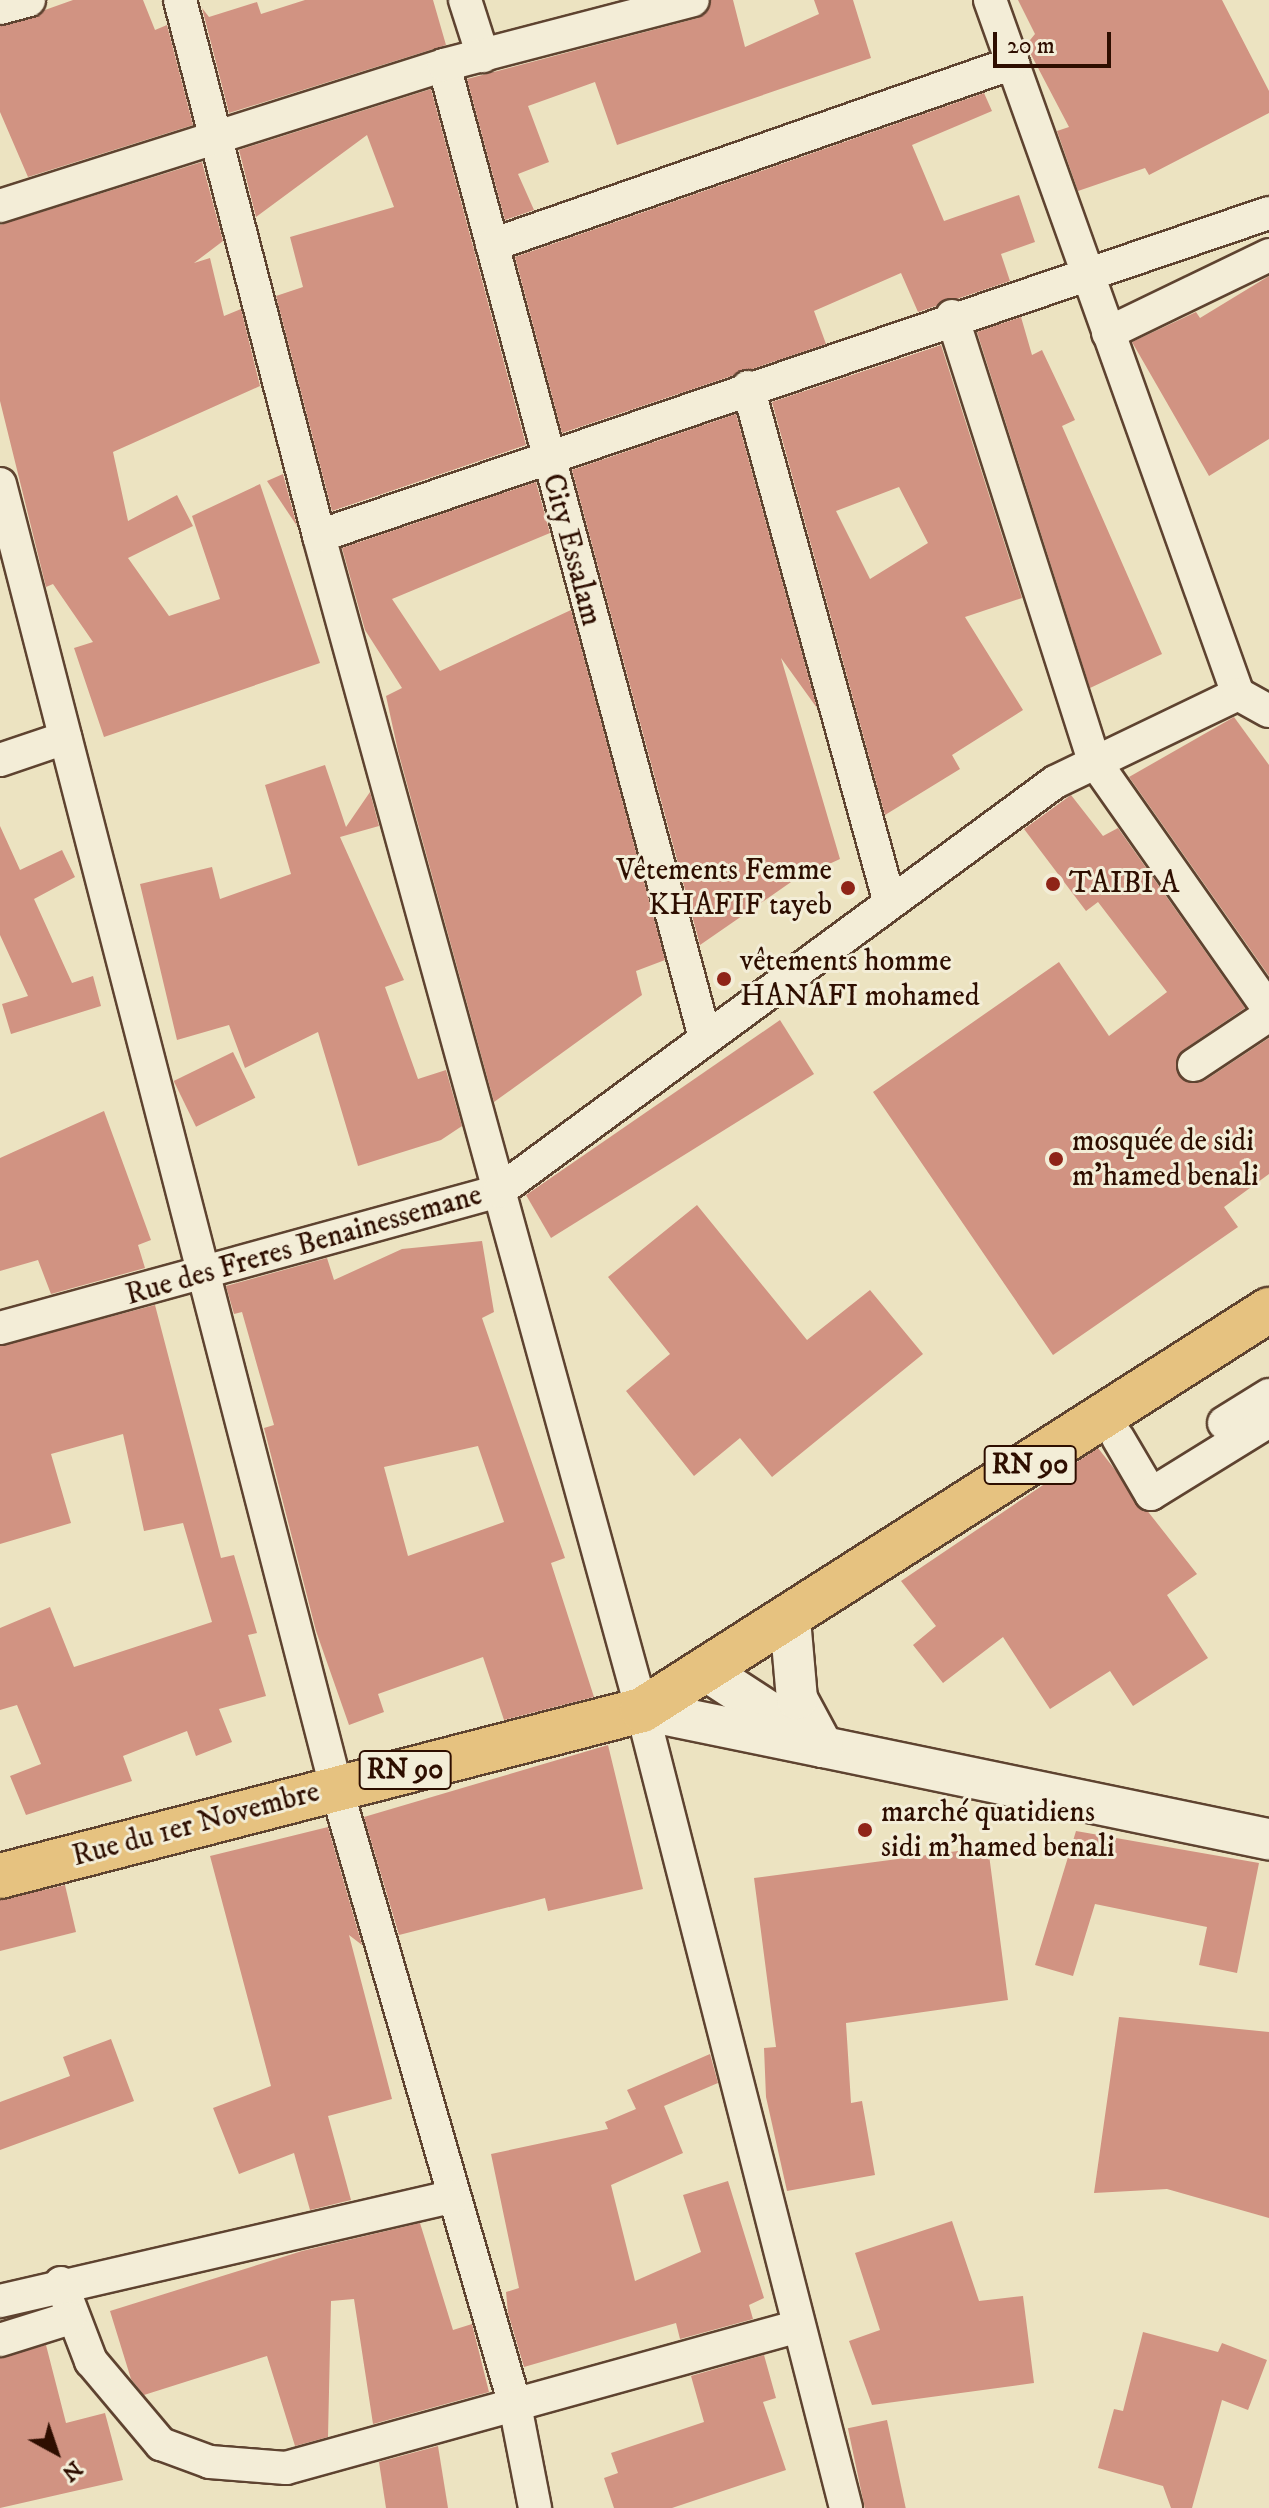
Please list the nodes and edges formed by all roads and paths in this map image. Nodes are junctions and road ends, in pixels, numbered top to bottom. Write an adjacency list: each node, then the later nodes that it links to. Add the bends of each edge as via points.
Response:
1 (29, 0): 6 (street)
2 (180, 0): 10 (street)
3 (465, 0): 7 (street)
4 (693, 0): 7 (street)
5 (990, 0): 8 (street)
6 (0, 8)
7 (483, 56): 9 (street)
8 (1013, 63): 13 (street); 15 (street)
9 (444, 65): 10 (street); 13 (street, City Essalam)
10 (217, 137): 11 (street); 21 (street)
11 (0, 206)
12 (1269, 213): 15 (street)
13 (492, 245): 19 (street, City Essalam)
14 (1269, 255): 17 (street)
15 (1087, 270): 16 (street); 17 (street)
16 (952, 316): 18 (street); 25 (street)
17 (1108, 333): 22 (street)
18 (748, 387): 19 (street); 27 (street)
19 (546, 457): 21 (street); 29 (street, City Essalam)
20 (0, 484): 24 (street)
21 (319, 536): 31 (street)
22 (1238, 694): 23 (street); 25 (street, Rue des Freres Benainessemane)
23 (1269, 711)
24 (65, 738): 26 (street); 32 (street)
25 (1093, 759): 27 (street, Rue des Freres Benainessemane); 28 (street)
26 (0, 760)
27 (889, 900): 29 (street, Rue des Freres Benainessemane)
28 (1269, 1012): 30 (street)
29 (704, 1034): 31 (street, Rue des Freres Benainessemane)
30 (1194, 1065)
31 (499, 1191): 32 (street, Rue des Freres Benainessemane); 42 (street)
32 (204, 1275): 34 (street, Rue des Freres Benainessemane); 44 (street)
33 (1269, 1310): 40 (main road, RN 90)
34 (0, 1328)
35 (1269, 1347): 38 (main road, RN 90)
36 (1269, 1395): 39 (street)
37 (1269, 1421): 39 (street, via 1151,1494)
38 (1118, 1438): 39 (street); 40 (main road, RN 90)
39 (1140, 1476)
40 (790, 1619): 41 (main road, Rue du 1er Novembre / RN 90); 43 (street, via 797,1699)
41 (708, 1672): 42 (main road, Rue du 1er Novembre / RN 90); 43 (street)
42 (642, 1710): 43 (street); 44 (main road, Rue du 1er Novembre / RN 90); 51 (street)
43 (823, 1747): 45 (street)
44 (336, 1787): 46 (main road, Rue du 1er Novembre / RN 90); 47 (street)
45 (1269, 1839)
46 (0, 1876)
47 (454, 2196): 48 (street); 53 (street)
48 (61, 2283): 49 (street); 50 (street)
49 (0, 2301)
50 (70, 2318): 52 (street); 53 (street, via 91,2361 161,2444 210,2462 286,2468)
51 (799, 2326): 53 (street); 55 (street)
52 (0, 2340)
53 (515, 2405): 54 (street)
54 (535, 2508)
55 (846, 2508)

